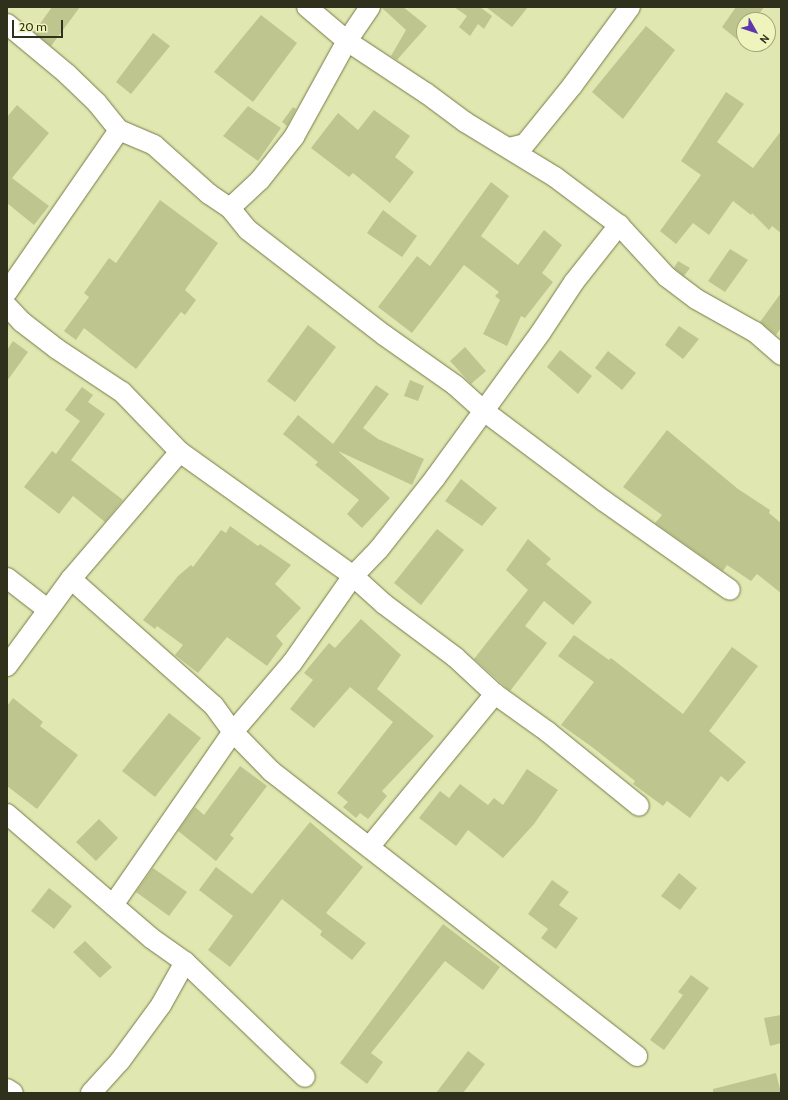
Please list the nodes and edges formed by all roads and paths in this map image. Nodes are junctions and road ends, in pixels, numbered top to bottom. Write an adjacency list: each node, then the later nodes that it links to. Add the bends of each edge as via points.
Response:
1 (306, 7): 5 (street)
2 (370, 7): 5 (street)
3 (630, 7): 7 (street, via 572,86 525,144)
4 (7, 24): 6 (street, via 67,74 97,103)
5 (347, 41): 7 (street, via 426,93 464,122); 8 (street, via 294,137 260,180)
6 (119, 130): 8 (street, via 154,145); 10 (street)
7 (509, 148): 9 (street, via 555,177)
8 (230, 208): 13 (street, via 248,230 384,336 455,385)
9 (619, 225): 12 (street, via 667,277 696,298 755,332); 13 (street, via 574,282)
10 (7, 292)
11 (7, 306): 14 (street, via 22,322 57,349 122,392)
12 (781, 355)
13 (484, 411): 15 (street, via 380,549); 18 (street, via 604,501)
14 (180, 452): 15 (street); 17 (street)
15 (353, 576): 21 (street, via 384,604 455,657); 22 (street, via 292,663)
16 (7, 578): 19 (street)
17 (71, 579): 19 (street); 22 (street, via 214,706)
18 (730, 590)
19 (47, 610): 20 (street)
20 (7, 666)
21 (495, 694): 23 (street, via 548,732); 25 (street)
22 (233, 732): 25 (street, via 271,771); 26 (street)
23 (639, 806)
24 (7, 814): 26 (street, via 66,862)
25 (370, 846): 28 (street)
26 (113, 905): 27 (street, via 151,938)
27 (185, 962): 29 (street); 32 (street, via 156,1011 120,1061)
28 (638, 1056)
29 (305, 1077)
30 (7, 1089): 31 (street)
31 (13, 1093)
32 (91, 1093)

